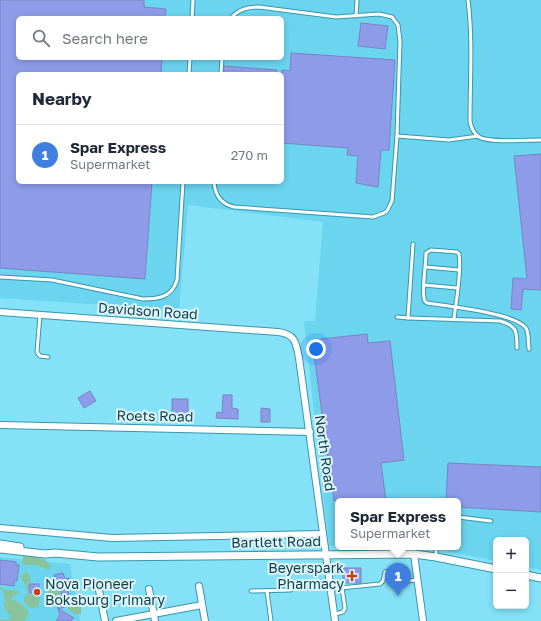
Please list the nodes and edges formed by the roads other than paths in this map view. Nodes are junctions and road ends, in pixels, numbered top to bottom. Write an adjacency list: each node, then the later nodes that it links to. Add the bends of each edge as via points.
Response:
1 (193, 0): 4 (lane)
2 (357, 0): 6 (lane)
3 (468, 0): 12 (lane, via 472,51 470,121)
4 (192, 16)
5 (234, 16): 6 (lane, via 240,10 251,7 336,17)
6 (356, 16): 11 (lane, via 386,15 392,17 398,25 400,41)
7 (190, 60): 9 (lane)
8 (222, 60): 10 (lane)
9 (189, 72)
10 (221, 72)
11 (397, 136): 12 (lane, via 449,140); 15 (lane, via 392,200 387,211 378,216 234,207 219,199)
12 (478, 136): 13 (lane, via 494,140)
13 (541, 140)
14 (183, 184): 19 (lane, via 178,280 172,292 165,296 143,299 57,281)
15 (214, 184)
16 (413, 244): 26 (lane)
17 (426, 267): 18 (lane); 18 (lane, via 426,253 431,250 457,252 460,258); 20 (lane)
18 (459, 270): 21 (lane)
19 (0, 277)
20 (424, 285): 21 (lane); 22 (lane, via 425,302)
21 (457, 288): 22 (lane)
22 (455, 308): 27 (lane); 30 (lane, via 501,316 518,322 527,331)
23 (0, 312): 24 (street, Davidson Road)
24 (40, 315): 28 (street, Davidson Road, via 278,332); 31 (lane, via 37,352 40,356)
25 (397, 317): 26 (lane)
26 (408, 318): 27 (lane)
27 (454, 319): 29 (lane, via 500,321 509,324 515,328 517,334)
28 (292, 337): 33 (street, North Road, via 298,352)
29 (517, 348)
30 (529, 349)
31 (48, 357)
32 (0, 425): 33 (street, Roets Road)
33 (310, 432): 37 (street, North Road)
34 (461, 517): 35 (lane)
35 (491, 521)
36 (0, 528): 37 (street, Bartlett Road, via 112,538)
37 (323, 534): 42 (street, North Road)
38 (0, 544): 41 (street, Bartlett Road, via 50,550)
39 (0, 550): 41 (street, Bartlett Road)
40 (436, 550): 44 (lane)
41 (55, 553): 42 (street, Bartlett Road, via 98,557)
42 (325, 554): 43 (street, Bartlett Road); 52 (street, North Road)
43 (414, 554): 44 (street, Bartlett Road); 48 (street)
44 (436, 557): 45 (street, Bartlett Road)
45 (493, 568)
46 (529, 576): 47 (street)
47 (541, 578)
48 (417, 580): 50 (lane, via 407,581 402,572 388,571 385,572 380,584); 66 (street)
49 (199, 586): 57 (street)
50 (342, 588): 52 (lane); 59 (lane, via 345,608 343,612)
51 (149, 589): 58 (street)
52 (331, 589): 59 (street, North Road)
53 (99, 590): 60 (street)
54 (291, 590): 56 (lane)
55 (251, 591): 56 (lane)
56 (267, 591): 64 (lane)
57 (202, 605): 58 (street); 63 (street)
58 (154, 614): 61 (street); 62 (street)
59 (334, 614): 65 (street, North Road)
60 (105, 621)
61 (116, 621)
62 (155, 621)
63 (205, 621)
64 (271, 621)
65 (335, 621)
66 (423, 621)

